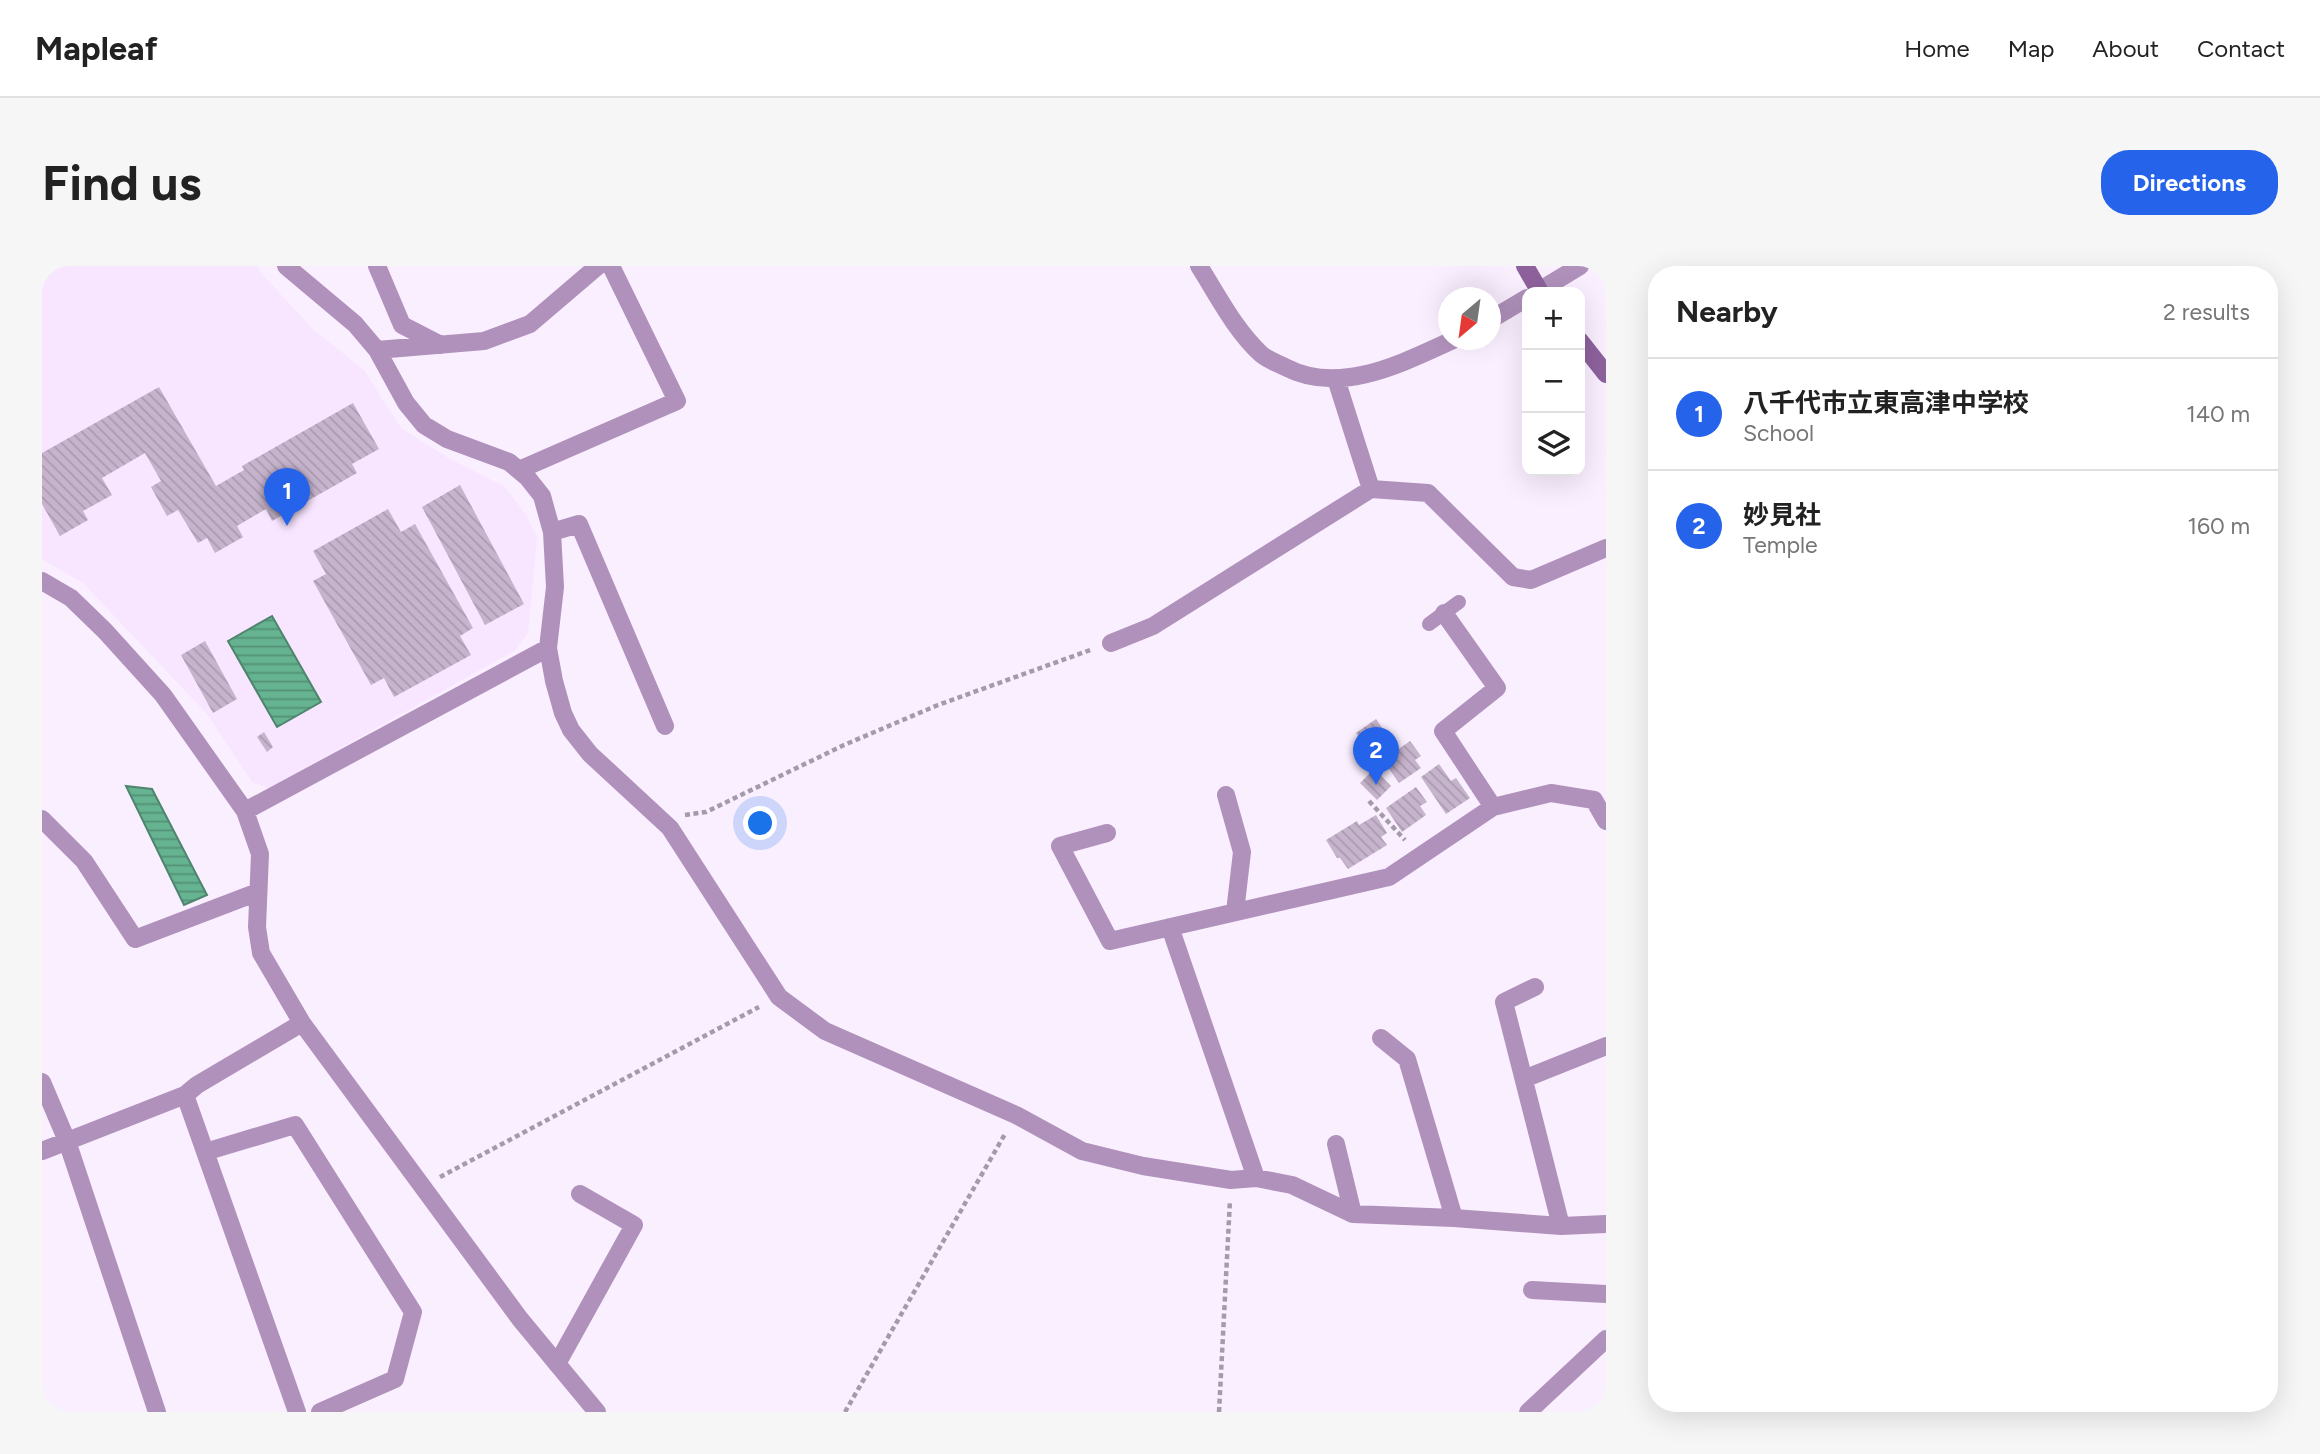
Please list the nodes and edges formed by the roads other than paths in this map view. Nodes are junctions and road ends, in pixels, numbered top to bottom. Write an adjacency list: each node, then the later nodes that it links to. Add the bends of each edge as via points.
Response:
1 (286, 266): 15 (street, via 355,324)
2 (377, 266): 12 (street, via 402,325)
3 (598, 266): 12 (street, via 530,324 484,341)
4 (611, 266): 18 (street, via 677,401)
5 (1199, 266): 17 (street, via 1239,329 1264,356 1296,373)
6 (1525, 266): 8 (street)
7 (1580, 266): 9 (street)
8 (1534, 287)
9 (1546, 287)
10 (1522, 301): 11 (street)
11 (1501, 314)
12 (441, 345): 15 (street)
13 (1438, 347): 17 (street, via 1362,376)
14 (1585, 347): 16 (street)
15 (377, 351): 18 (street, via 424,425)
16 (1606, 374)
17 (1336, 379): 19 (street)
18 (519, 470): 20 (street, via 542,496)
19 (1371, 489): 21 (street, via 1428,493 1513,577 1531,580); 26 (street, via 1153,626)
20 (552, 532): 27 (street, via 555,587); 28 (street, via 579,524)
21 (1606, 548)
22 (42, 582): 31 (street, via 71,598 163,695)
23 (1459, 602): 24 (lane)
24 (1444, 613): 25 (lane); 30 (street, via 1497,688 1443,731)
25 (1429, 624)
26 (1111, 642)
27 (548, 648): 31 (street); 49 (street, via 571,730 590,754 670,828 779,996 825,1031 1016,1115 1082,1151 1231,1181)
28 (665, 726)
29 (1226, 795): 36 (street, via 1242,852)
30 (1493, 807): 33 (street, via 1550,793 1594,800); 36 (street, via 1389,877)
31 (245, 811): 35 (street, via 260,855)
32 (42, 819): 35 (street, via 84,861 135,939)
33 (1606, 821)
34 (1107, 833): 37 (street, via 1060,846 1110,941)
35 (258, 892): 39 (street, via 261,953)
36 (1235, 912): 37 (street)
37 (1170, 927): 49 (street)
38 (1535, 987): 42 (street, via 1504,1002)
39 (302, 1023): 44 (street); 58 (street)
40 (1381, 1038): 52 (street, via 1407,1059)
41 (1606, 1046): 42 (street)
42 (1524, 1079): 54 (street)
43 (42, 1082): 45 (street)
44 (185, 1095): 45 (street); 48 (street)
45 (67, 1142): 47 (street); 59 (street)
46 (1336, 1144): 51 (street)
47 (42, 1151)
48 (205, 1152): 60 (street); 61 (street, via 295,1125 413,1312 395,1379)
49 (1256, 1178): 51 (street, via 1292,1185)
50 (580, 1194): 58 (street, via 634,1225)
51 (1353, 1214): 52 (street)
52 (1454, 1218): 54 (street)
53 (1606, 1224): 54 (street)
54 (1561, 1226)
55 (1532, 1290): 56 (street)
56 (1606, 1294)
57 (1606, 1339): 63 (street)
58 (557, 1364): 62 (street)
59 (157, 1412)
60 (297, 1412)
61 (320, 1412)
62 (597, 1412)
63 (1528, 1412)

